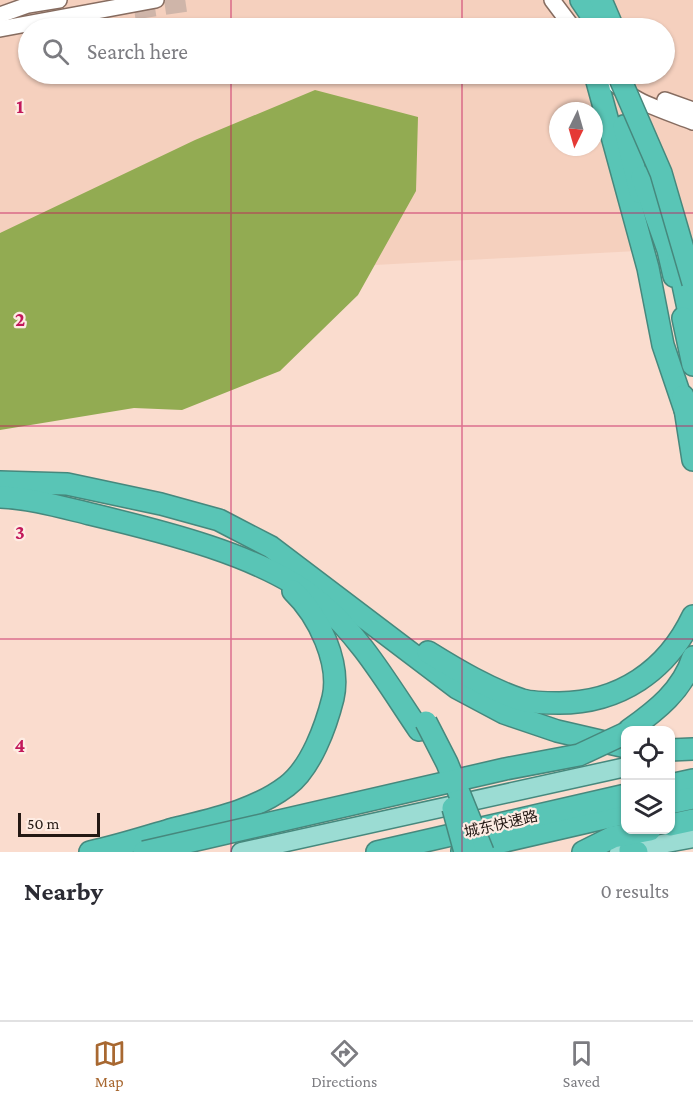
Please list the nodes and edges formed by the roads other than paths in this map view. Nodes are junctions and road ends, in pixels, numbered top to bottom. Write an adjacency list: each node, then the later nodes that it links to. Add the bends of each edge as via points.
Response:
1 (59, 0): 5 (street)
2 (156, 0): 8 (street)
3 (552, 0): 9 (street)
4 (570, 0): 9 (street)
5 (28, 3): 6 (street); 7 (street)
6 (2, 17): 10 (street)
7 (30, 18)
8 (54, 18)
9 (590, 18)
10 (18, 20)
11 (598, 84): 25 (highway, via 648,268 663,345)
12 (621, 84): 23 (highway, via 676,250)
13 (622, 84): 22 (highway, bridge, via 661,173)
14 (625, 84): 19 (highway)
15 (627, 84): 20 (street, via 648,104)
16 (628, 84): 18 (street)
17 (637, 84): 19 (highway)
18 (693, 110)
19 (651, 115): 21 (highway)
20 (693, 122)
21 (693, 242)
22 (693, 283)
23 (693, 332)
24 (693, 365): 25 (highway, via 668,250 624,126 658,266)
25 (685, 410): 26 (highway)
26 (693, 460)
27 (0, 482): 30 (highway, via 67,484 219,520 271,547)
28 (0, 497): 29 (highway, via 50,504)
29 (230, 555): 34 (highway, via 292,581 320,601); 54 (highway, via 277,578 296,594 315,619 328,648 336,684 327,724 289,785 244,810)
30 (322, 586): 31 (highway); 34 (highway, via 381,656)
31 (356, 613): 32 (highway, via 498,690 524,700 551,703 581,703 615,695 669,656); 37 (highway, via 457,688 504,713 557,732)
32 (693, 616)
33 (693, 657): 35 (highway, via 688,671 661,707)
34 (423, 726): 47 (highway); 61 (highway, bridge, via 447,763)
35 (635, 726)
36 (621, 735): 55 (highway, bridge, via 579,755)
37 (621, 746)
38 (675, 750): 39 (highway)
39 (693, 751): 40 (main road)
40 (675, 756)
41 (621, 768): 56 (main road)
42 (693, 780): 43 (highway)
43 (675, 784)
44 (621, 796): 57 (highway, 城东快速路)
45 (693, 798): 46 (highway)
46 (675, 802)
47 (453, 807): 59 (highway, bridge); 60 (highway, bridge)
48 (621, 814): 58 (highway, 城东快速路)
49 (693, 820): 50 (highway)
50 (675, 824)
51 (629, 834): 62 (highway, via 613,837)
52 (693, 838): 53 (main road)
53 (629, 851)
54 (90, 852)
55 (144, 852)
56 (241, 852)
57 (377, 852)
58 (456, 852)
59 (465, 852)
60 (471, 852)
61 (483, 852)
62 (583, 852)

